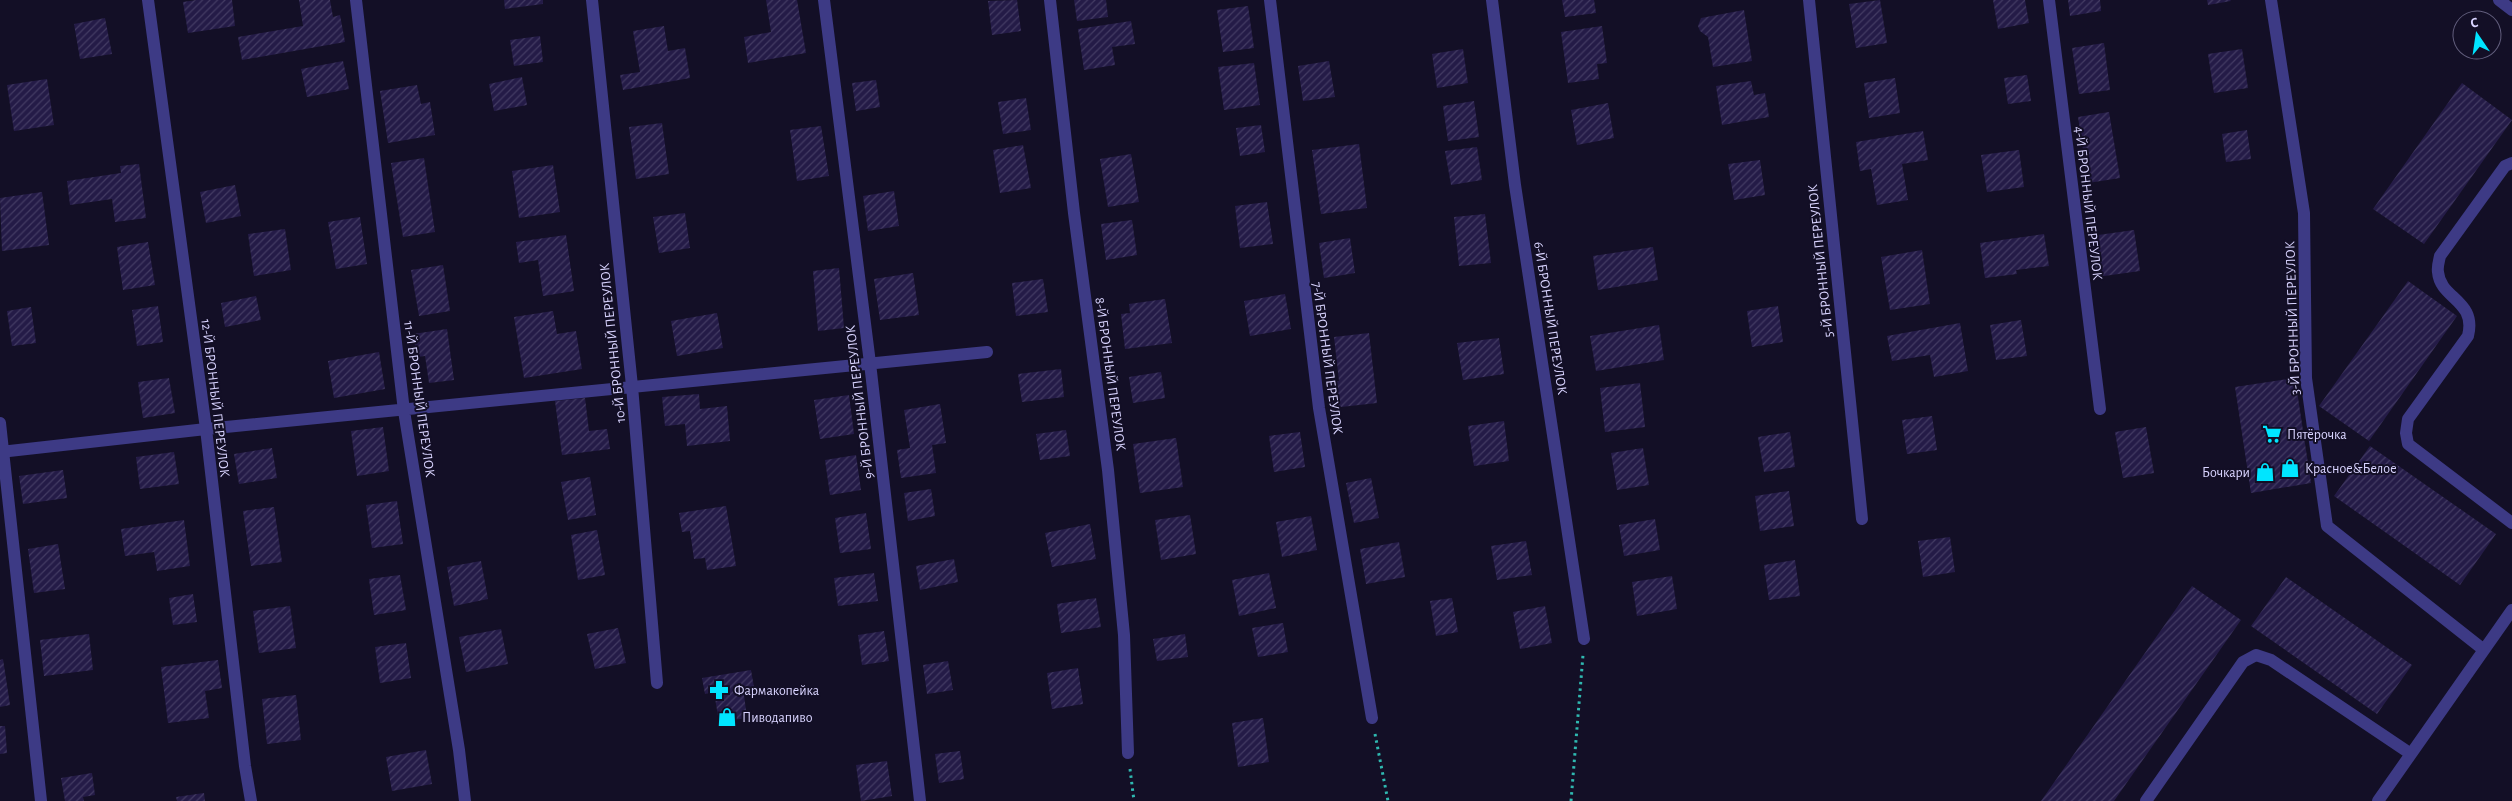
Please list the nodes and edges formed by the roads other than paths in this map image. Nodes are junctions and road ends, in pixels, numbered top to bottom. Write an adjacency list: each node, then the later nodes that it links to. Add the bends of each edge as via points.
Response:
1 (148, 0): 20 (street, 12-Й БРОННЫЙ ПЕРЕУЛОК)
2 (356, 0): 18 (street, 11-Й БРОННЫЙ ПЕРЕУЛОК)
3 (592, 0): 16 (street, 10-Й БРОННЫЙ ПЕРЕУЛОК)
4 (824, 0): 15 (street, 9-Й БРОННЫЙ ПЕРЕУЛОК)
5 (1050, 0): 29 (street, 8-Й БРОННЫЙ ПЕРЕУЛОК, via 1108,470 1124,635)
6 (1270, 0): 28 (street, 7-Й БРОННЫЙ ПЕРЕУЛОК, via 1318,408)
7 (1492, 0): 25 (street, 6-Й БРОННЫЙ ПЕРЕУЛОК, via 1515,185)
8 (1808, 0): 22 (street, 5-Й БРОННЫЙ ПЕРЕУЛОК)
9 (2049, 0): 17 (street, 4-Й БРОННЫЙ ПЕРЕУЛОК)
10 (2271, 0): 26 (street, 3-Й БРОННЫЙ ПЕРЕУЛОК, via 2304,213 2306,378 2327,526)
11 (2499, 0): 12 (street)
12 (2512, 10)
13 (2512, 163): 23 (street, via 2505,166 2440,256 2438,273 2443,285 2468,313 2468,336 2408,419 2406,432 2408,444)
14 (988, 352): 15 (street)
15 (870, 363): 16 (street); 34 (street, 9-Й БРОННЫЙ ПЕРЕУЛОК)
16 (632, 386): 18 (street); 27 (street, 10-Й БРОННЫЙ ПЕРЕУЛОК)
17 (2100, 409)
18 (404, 411): 20 (street); 33 (street, 11-Й БРОННЫЙ ПЕРЕУЛОК, via 458,740)
19 (0, 424): 21 (street)
20 (206, 429): 21 (street); 32 (street, 12-Й БРОННЫЙ ПЕРЕУЛОК)
21 (2, 452): 31 (street)
22 (1862, 519)
23 (2512, 523)
24 (2512, 610): 26 (street)
25 (1584, 640)
26 (2484, 650): 30 (street)
27 (657, 684)
28 (1372, 718)
29 (1128, 753)
30 (2411, 754): 35 (street, via 2271,660 2256,655 2243,662); 36 (street)
31 (41, 801)
32 (250, 801)
33 (465, 801)
34 (920, 801)
35 (2146, 801)
36 (2378, 801)

